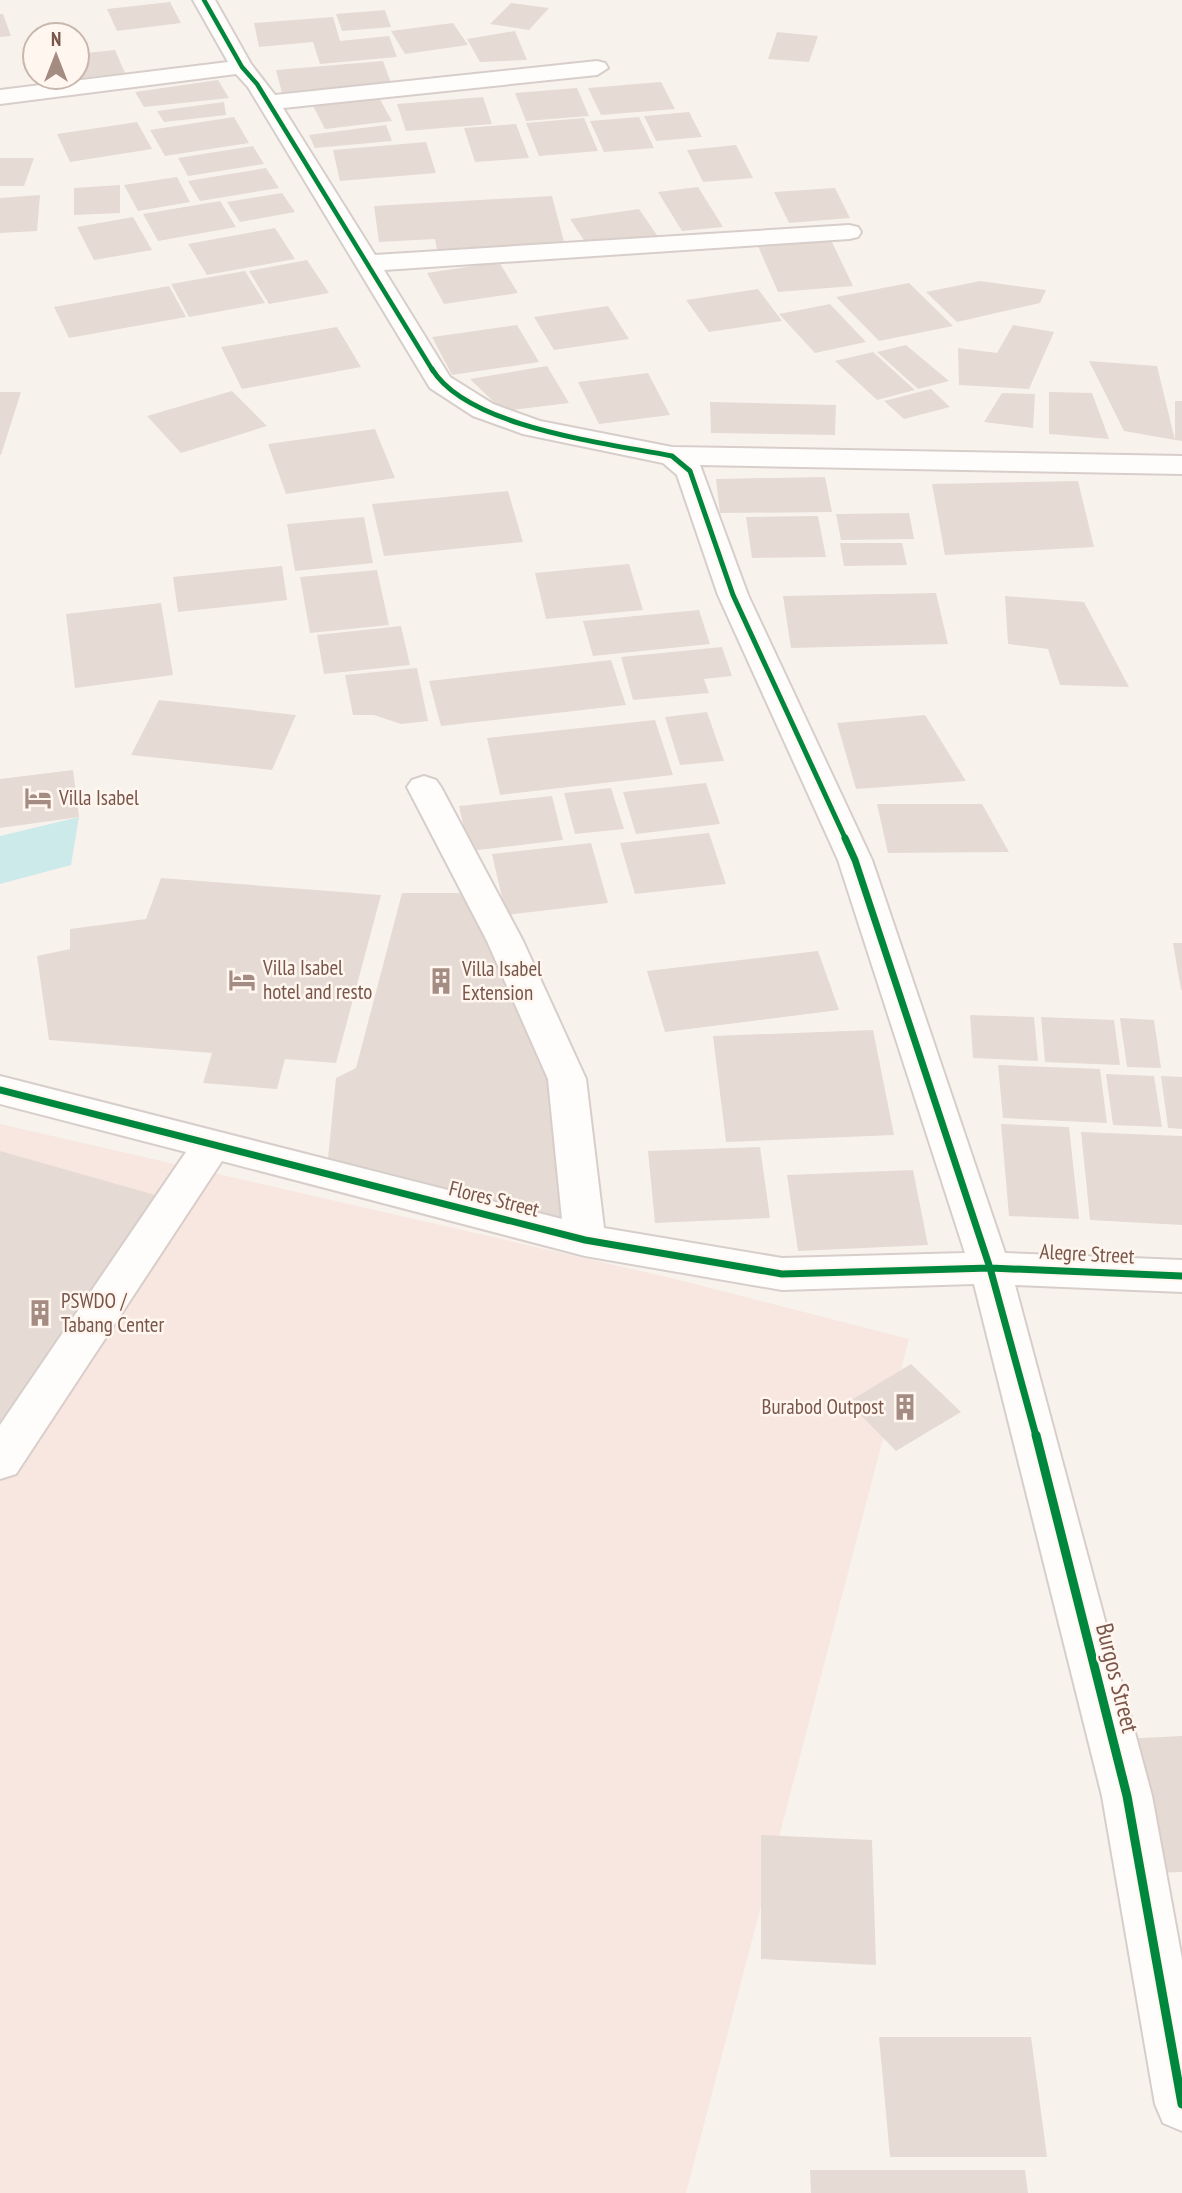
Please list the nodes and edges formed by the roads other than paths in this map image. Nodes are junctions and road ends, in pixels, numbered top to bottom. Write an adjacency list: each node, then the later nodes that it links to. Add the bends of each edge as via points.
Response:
1 (204, 0): 2 (street)
2 (242, 67): 4 (street); 5 (street)
3 (597, 68): 5 (street)
4 (0, 97)
5 (268, 103): 7 (street)
6 (849, 232): 7 (street)
7 (367, 263): 8 (street, via 440,382 472,403 533,428)
8 (672, 456): 9 (street); 14 (street, Burgos Street, via 690,471 733,595 855,860)
9 (1182, 465)
10 (424, 787): 13 (street, via 505,941 567,1079)
11 (0, 1090): 12 (street, Flores Street)
12 (211, 1146): 13 (street, Flores Street); 16 (street)
13 (585, 1240): 14 (street, Flores Street, via 782,1274)
14 (990, 1268): 15 (street, Alegre Street); 17 (street, Burgos Street, via 1127,1796)
15 (1182, 1276)
16 (0, 1461)
17 (1182, 2104)

